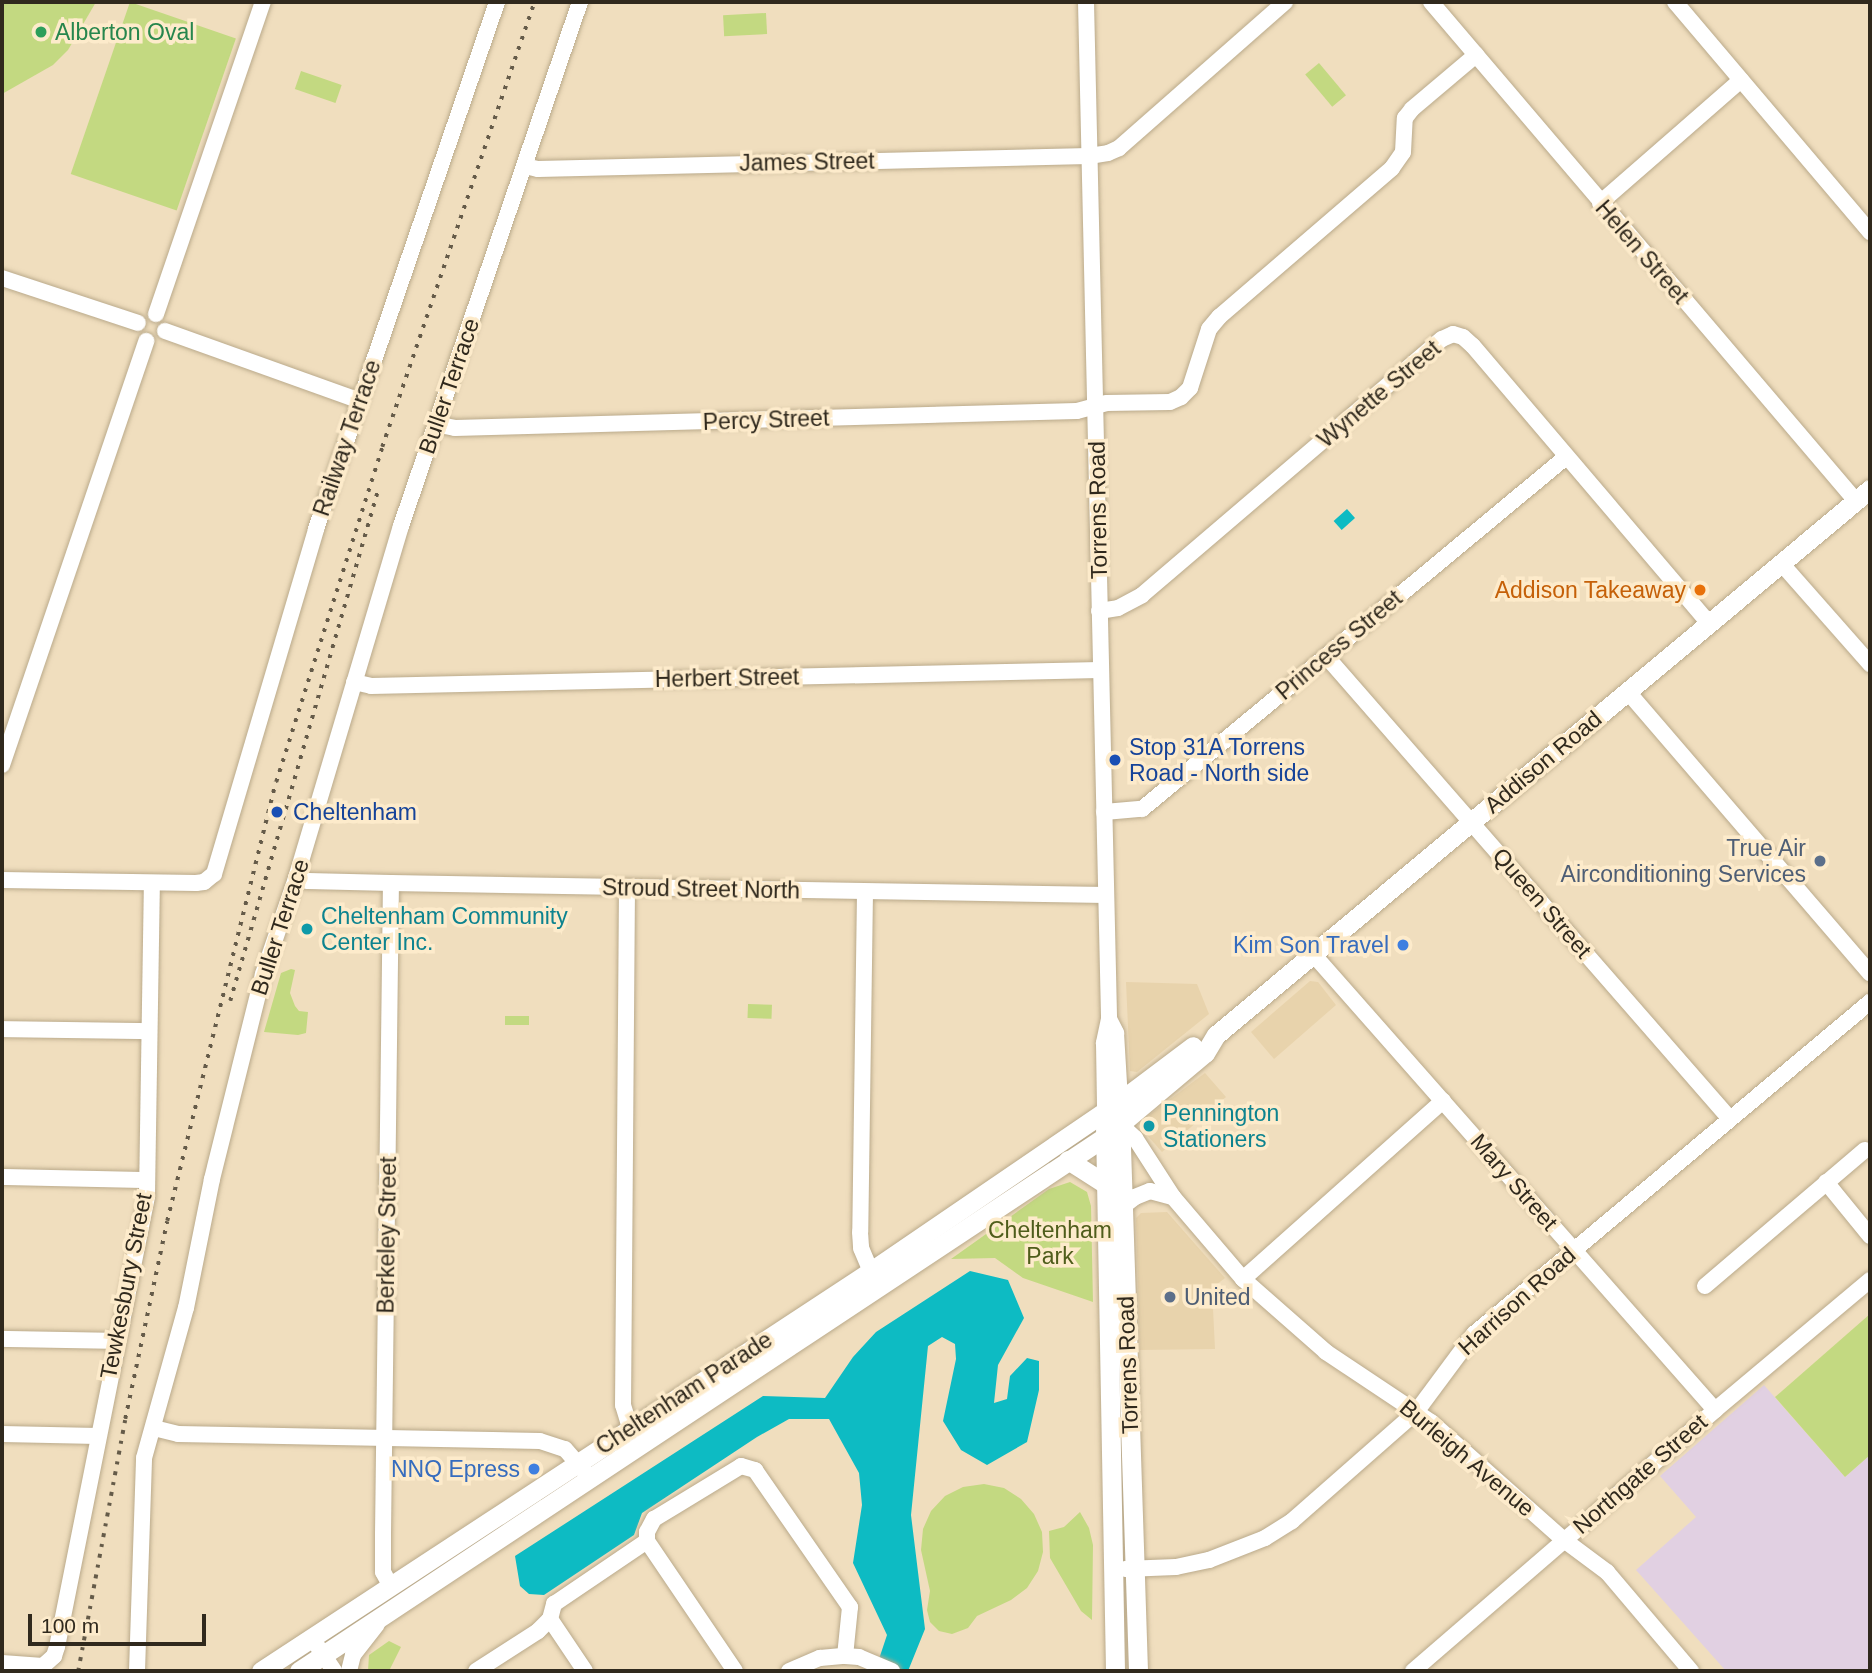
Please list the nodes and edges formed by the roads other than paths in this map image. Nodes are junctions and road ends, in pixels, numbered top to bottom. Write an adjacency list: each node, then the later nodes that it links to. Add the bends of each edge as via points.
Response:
1 (263, 2): 15 (street)
2 (497, 2): 19 (street, Railway Terrace)
3 (580, 2): 11 (street, Buller Terrace)
4 (1086, 2): 10 (street, Torrens Road)
5 (1285, 2): 10 (street, James Street, via 1119,148)
6 (1431, 2): 8 (street, Helen Street)
7 (1675, 2): 9 (street)
8 (1476, 55): 12 (street, Helen Street); 20 (street, Percy Street, via 1405,118 1403,152 1392,168 1219,317 1209,329 1189,388 1181,397 1170,402)
9 (1741, 80): 12 (street); 13 (street)
10 (1089, 156): 11 (street, James Street); 20 (street, Torrens Road)
11 (525, 166): 21 (street, Buller Terrace)
12 (1600, 203): 23 (street, Helen Street)
13 (1870, 232)
14 (2, 278): 16 (street)
15 (156, 314): 16 (street, via 143,316); 17 (street, via 163,319)
16 (138, 323): 18 (street, via 137,332)
17 (165, 331): 18 (street, via 156,341); 19 (street)
18 (146, 341): 32 (street)
19 (360, 401): 38 (street, Railway Terrace, via 210,878 196,883)
20 (1097, 406): 21 (street, Percy Street, via 1077,411 469,428); 25 (street, Torrens Road)
21 (435, 424): 30 (street, Buller Terrace)
22 (1566, 457): 25 (street, Wynette Street, via 1473,346 1453,334 1142,595 1118,608); 26 (street, Wynette Street); 27 (street, Princess Street)
23 (1863, 495): 24 (main road, Addison Road)
24 (1782, 563): 26 (main road, Addison Road); 28 (street)
25 (1100, 611): 29 (street, Torrens Road)
26 (1709, 623): 31 (main road, Addison Road)
27 (1326, 656): 33 (street, Princess Street, via 1142,809); 34 (street, Queen Street)
28 (1870, 664)
29 (1100, 670): 30 (street, Herbert Street, via 371,686); 33 (street, Torrens Road)
30 (354, 682): 35 (street, Buller Terrace)
31 (1628, 692): 34 (main road, Addison Road); 43 (street)
32 (2, 765)
33 (1104, 812): 41 (street, Torrens Road)
34 (1471, 822): 42 (main road, Addison Road); 50 (street, Queen Street)
35 (296, 878): 37 (street, Stroud Street North); 70 (street, Buller Terrace, via 263,974)
36 (2, 880): 38 (street)
37 (391, 883): 39 (street, Stroud Street North); 74 (street, Berkeley Street)
38 (152, 884): 46 (street, Tewkesbury Street)
39 (627, 887): 40 (street, Stroud Street North); 71 (street, via 623,1405)
40 (865, 892): 41 (street, Stroud Street North); 62 (street, via 860,1232)
41 (1106, 895): 49 (street, Torrens Road, via 1109,1019 1104,1043)
42 (1313, 954): 47 (main road, Addison Road); 48 (street, Mary Street)
43 (1870, 973)
44 (1870, 1002): 50 (street, Harrison Road)
45 (2, 1029): 46 (street)
46 (148, 1031): 55 (street, Tewkesbury Street)
47 (1216, 1035): 49 (main road, Addison Road, via 1198,1043); 51 (main road, Addison Road, via 1205,1053)
48 (1443, 1101): 61 (street, Mary Street); 63 (street)
49 (1113, 1105): 51 (main road, Torrens Road); 62 (main road, Cheltenham Parade)
50 (1730, 1119): 61 (street, Harrison Road)
51 (1113, 1130): 53 (main road, Cheltenham Parade); 57 (main road, Torrens Road); 58 (street, Burleigh Avenue, via 1135,1138); 59 (main road, Torrens Road)
52 (1864, 1150): 56 (street)
53 (1068, 1160): 57 (main road); 78 (main road, Cheltenham Parade)
54 (2, 1177): 55 (street)
55 (146, 1180): 67 (street, Tewkesbury Street)
56 (1826, 1182): 60 (street); 65 (street)
57 (1107, 1185): 76 (main road, Torrens Road)
58 (1172, 1197): 59 (street, via 1150,1191); 63 (street, Burleigh Avenue)
59 (1121, 1208): 75 (main road, Torrens Road)
60 (1870, 1236)
61 (1574, 1249): 68 (street, Mary Street); 69 (street, Harrison Road, via 1474,1334)
62 (871, 1270): 71 (main road, Cheltenham Parade)
63 (1243, 1279): 69 (street, Burleigh Avenue, via 1326,1352)
64 (1870, 1280): 68 (street, Northgate Street)
65 (1705, 1286)
66 (2, 1339): 67 (street)
67 (116, 1341): 73 (street, Tewkesbury Street)
68 (1715, 1410): 79 (street, Northgate Street)
69 (1416, 1412): 79 (street, Burleigh Avenue); 81 (street, Harrison Road, via 1324,1496 1265,1538 1209,1560)
70 (154, 1428): 74 (street, via 178,1434); 91 (street, Buller Terrace, via 144,1458)
71 (630, 1428): 77 (main road, Cheltenham Parade)
72 (2, 1434): 73 (street)
73 (97, 1436): 90 (street, Tewkesbury Street, via 57,1647 49,1663)
74 (384, 1438): 77 (street, via 552,1442); 83 (street, Berkeley Street, via 383,1572)
75 (1131, 1452): 76 (main road, via 1122,1463); 81 (main road, Torrens Road)
76 (1110, 1459): 82 (main road, Torrens Road)
77 (578, 1462): 78 (street); 83 (main road, Cheltenham Parade)
78 (590, 1480): 84 (main road, Cheltenham Parade)
79 (1564, 1540): 102 (street, Northgate Street); 103 (street, Burleigh Avenue, via 1607,1572)
80 (647, 1541): 85 (street, via 560,1597); 87 (street, via 654,1520 741,1465 755,1470 850,1607); 97 (street)
81 (1135, 1569): 82 (street, Harrison Road); 101 (main road, Torrens Road)
82 (1112, 1570): 100 (main road, Torrens Road)
83 (390, 1585): 86 (main road, Cheltenham Parade)
84 (389, 1612): 88 (main road, Cheltenham Parade); 94 (street, via 352,1655)
85 (550, 1619): 95 (street); 96 (street)
86 (317, 1632): 88 (street); 92 (main road, Cheltenham Parade)
87 (845, 1656): 98 (street, via 820,1658); 99 (street)
88 (331, 1658): 93 (main road, Cheltenham Parade); 94 (street)
89 (2, 1663): 90 (street)
90 (36, 1668)
91 (137, 1671)
92 (261, 1671)
93 (302, 1671)
94 (349, 1671)
95 (476, 1671)
96 (585, 1671)
97 (735, 1671)
98 (789, 1671)
99 (892, 1671)
100 (1115, 1671)
101 (1138, 1671)
102 (1413, 1671)
103 (1691, 1671)

